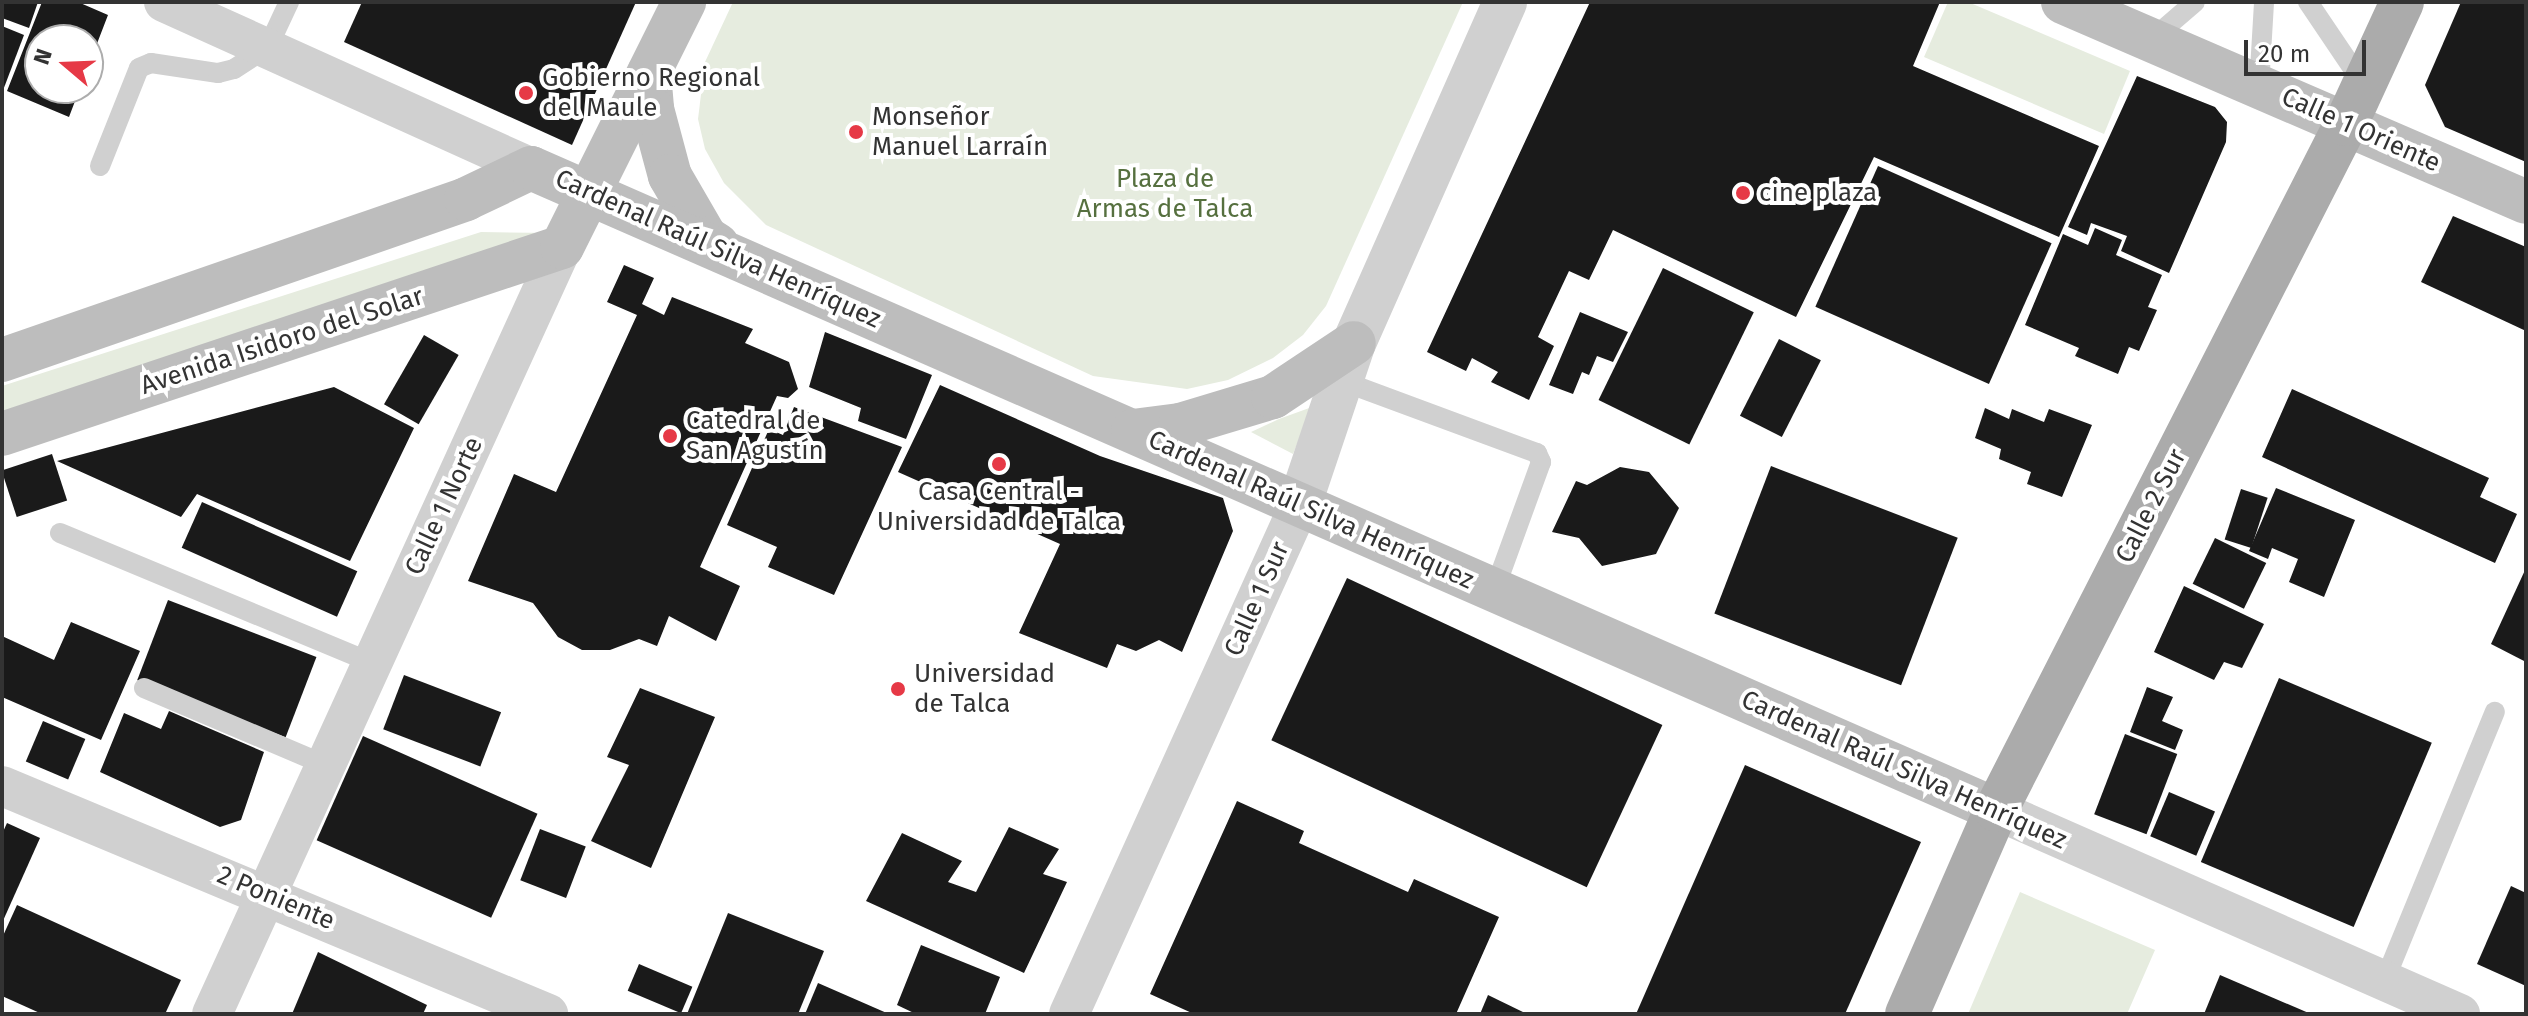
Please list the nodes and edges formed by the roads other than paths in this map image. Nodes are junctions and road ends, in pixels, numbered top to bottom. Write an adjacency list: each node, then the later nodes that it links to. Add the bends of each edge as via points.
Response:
1 (164, 2): 11 (street, Cardenal Raúl Silva Henríquez)
2 (289, 2): 11 (lane)
3 (684, 2): 12 (main road, Calle 1 Norte)
4 (1505, 2): 22 (street, Calle 1 Sur)
5 (2063, 2): 10 (main road, Calle 1 Oriente)
6 (2195, 2): 10 (lane)
7 (2264, 2): 13 (lane)
8 (2308, 2): 14 (lane)
9 (2402, 2): 14 (main road, Calle 2 Sur)
10 (2151, 40): 13 (main road, Calle 1 Oriente)
11 (268, 47): 15 (lane, via 218,73 151,63 139,68); 16 (street, Cardenal Raúl Silva Henríquez)
12 (649, 73): 17 (main road, Calle 1 Norte); 20 (main road, via 659,143 670,176 706,238)
13 (2259, 87): 14 (main road, Calle 1 Oriente)
14 (2355, 105): 18 (main road, Calle 1 Oriente); 33 (main road, Calle 2 Sur)
15 (100, 166)
16 (531, 168): 17 (main road, Cardenal Raúl Silva Henríquez); 21 (main road, via 466,199)
17 (589, 192): 19 (main road, Calle 1 Norte); 20 (main road, Cardenal Raúl Silva Henríquez)
18 (2526, 202)
19 (562, 247): 24 (main road, Avenida Isidoro del Solar); 28 (street, Calle 1 Norte)
20 (732, 255): 23 (main road, Cardenal Raúl Silva Henríquez)
21 (2, 360)
22 (1348, 362): 23 (main road, via 1273,397 1180,425); 25 (street, Calle 1 Sur); 27 (lane, via 1537,453 1541,462)
23 (1133, 431): 25 (main road, Cardenal Raúl Silva Henríquez)
24 (2, 434)
25 (1299, 506): 27 (main road, Cardenal Raúl Silva Henríquez); 38 (street, Calle 1 Sur)
26 (60, 533): 28 (lane)
27 (1494, 591): 33 (main road, Cardenal Raúl Silva Henríquez)
28 (372, 663): 31 (street, Calle 1 Norte)
29 (144, 688): 31 (lane)
30 (2495, 712): 35 (lane)
31 (325, 765): 34 (street, Calle 1 Norte)
32 (2, 786): 34 (street, 2 Poniente)
33 (1996, 810): 35 (street, Cardenal Raúl Silva Henríquez); 39 (main road, Calle 2 Sur)
34 (266, 894): 36 (street, Calle 1 Norte); 37 (street, 2 Poniente)
35 (2384, 982): 40 (street, Cardenal Raúl Silva Henríquez)
36 (212, 1014)
37 (548, 1014)
38 (1069, 1014)
39 (1907, 1014)
40 (2460, 1014)

